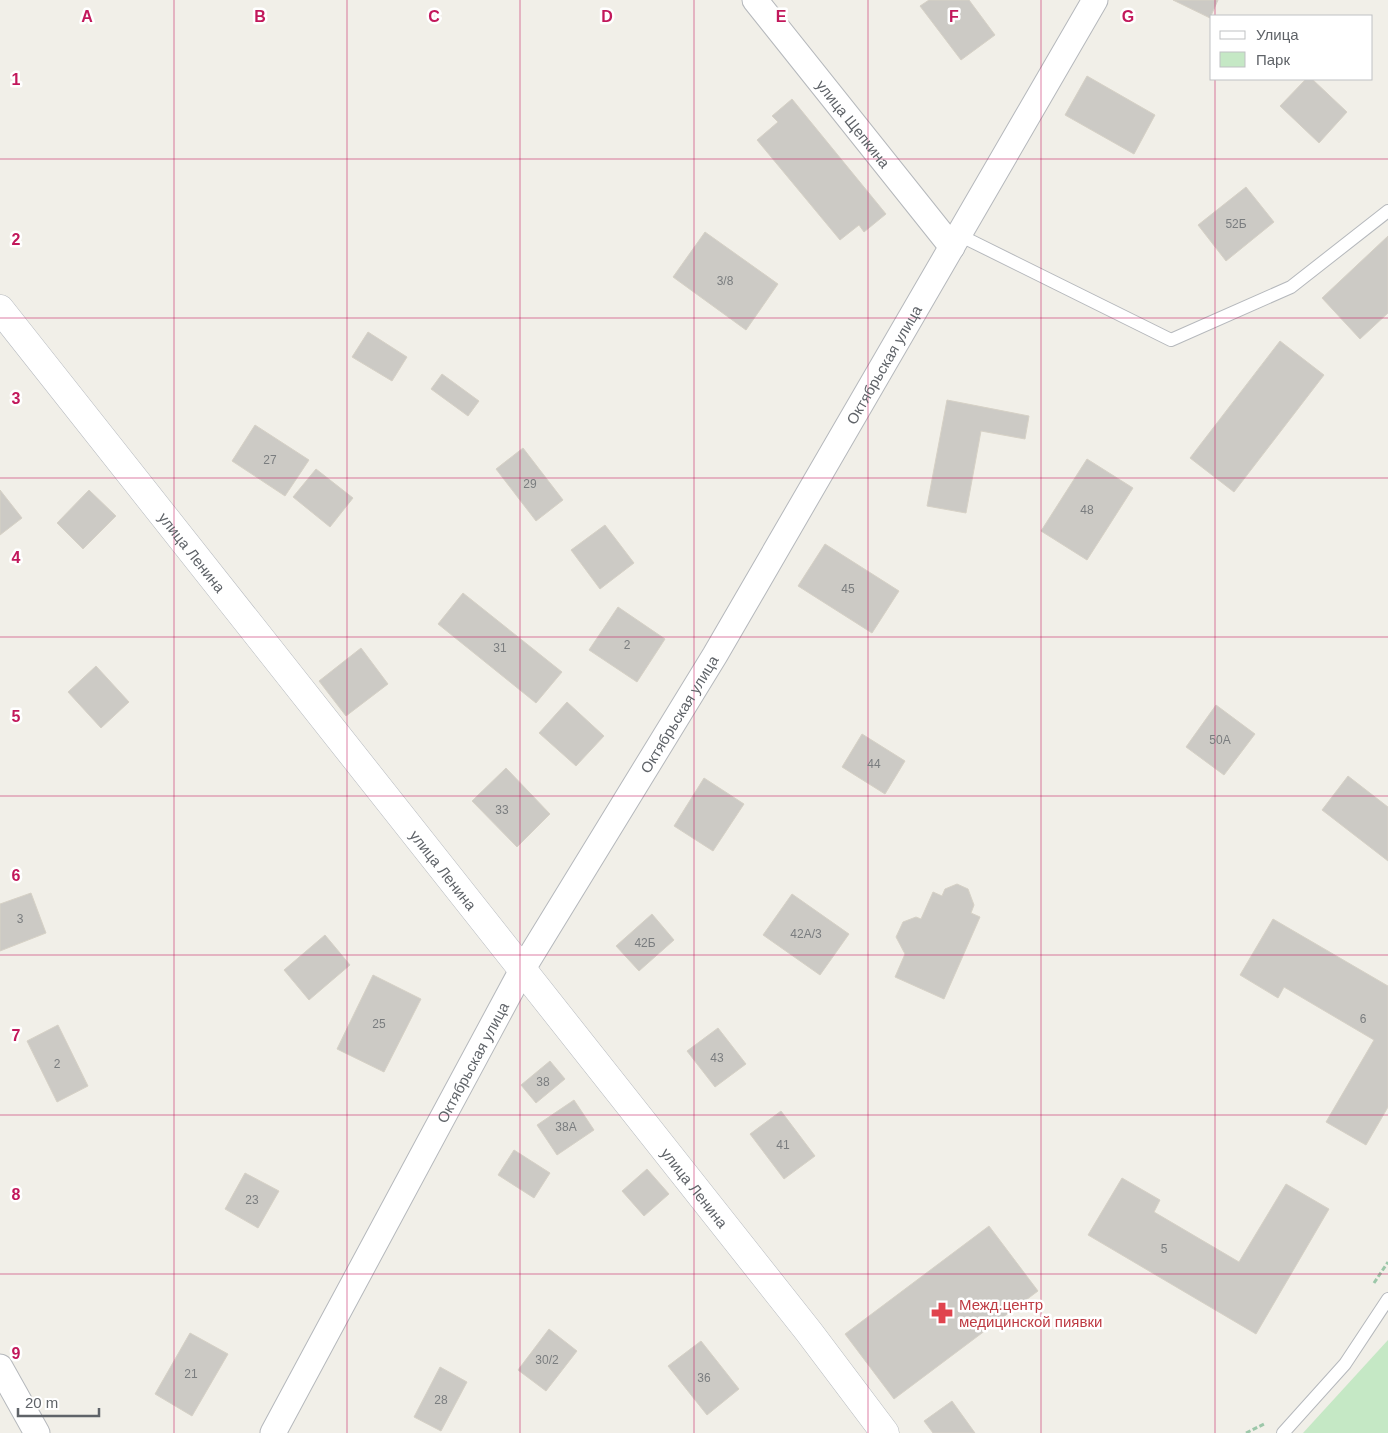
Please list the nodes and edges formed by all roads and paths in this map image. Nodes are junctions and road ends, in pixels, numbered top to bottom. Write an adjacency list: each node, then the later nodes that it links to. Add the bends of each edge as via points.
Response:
1 (755, 0): 4 (street, улица Щепкина)
2 (1095, 0): 4 (street, Октябрьская улица)
3 (1388, 211): 4 (lane, via 1291,287 1171,340)
4 (956, 241): 6 (street, Октябрьская улица, via 715,655)
5 (0, 309): 6 (street, улица Ленина)
6 (522, 970): 13 (street, Октябрьская улица); 14 (street, улица Ленина, via 809,1332)
7 (1388, 1262): 8 (path)
8 (1372, 1286)
9 (1388, 1299): 16 (lane, via 1345,1364)
10 (0, 1367): 12 (street)
11 (1270, 1420): 15 (path)
12 (37, 1433)
13 (273, 1433)
14 (885, 1433)
15 (1246, 1433)
16 (1282, 1433)

